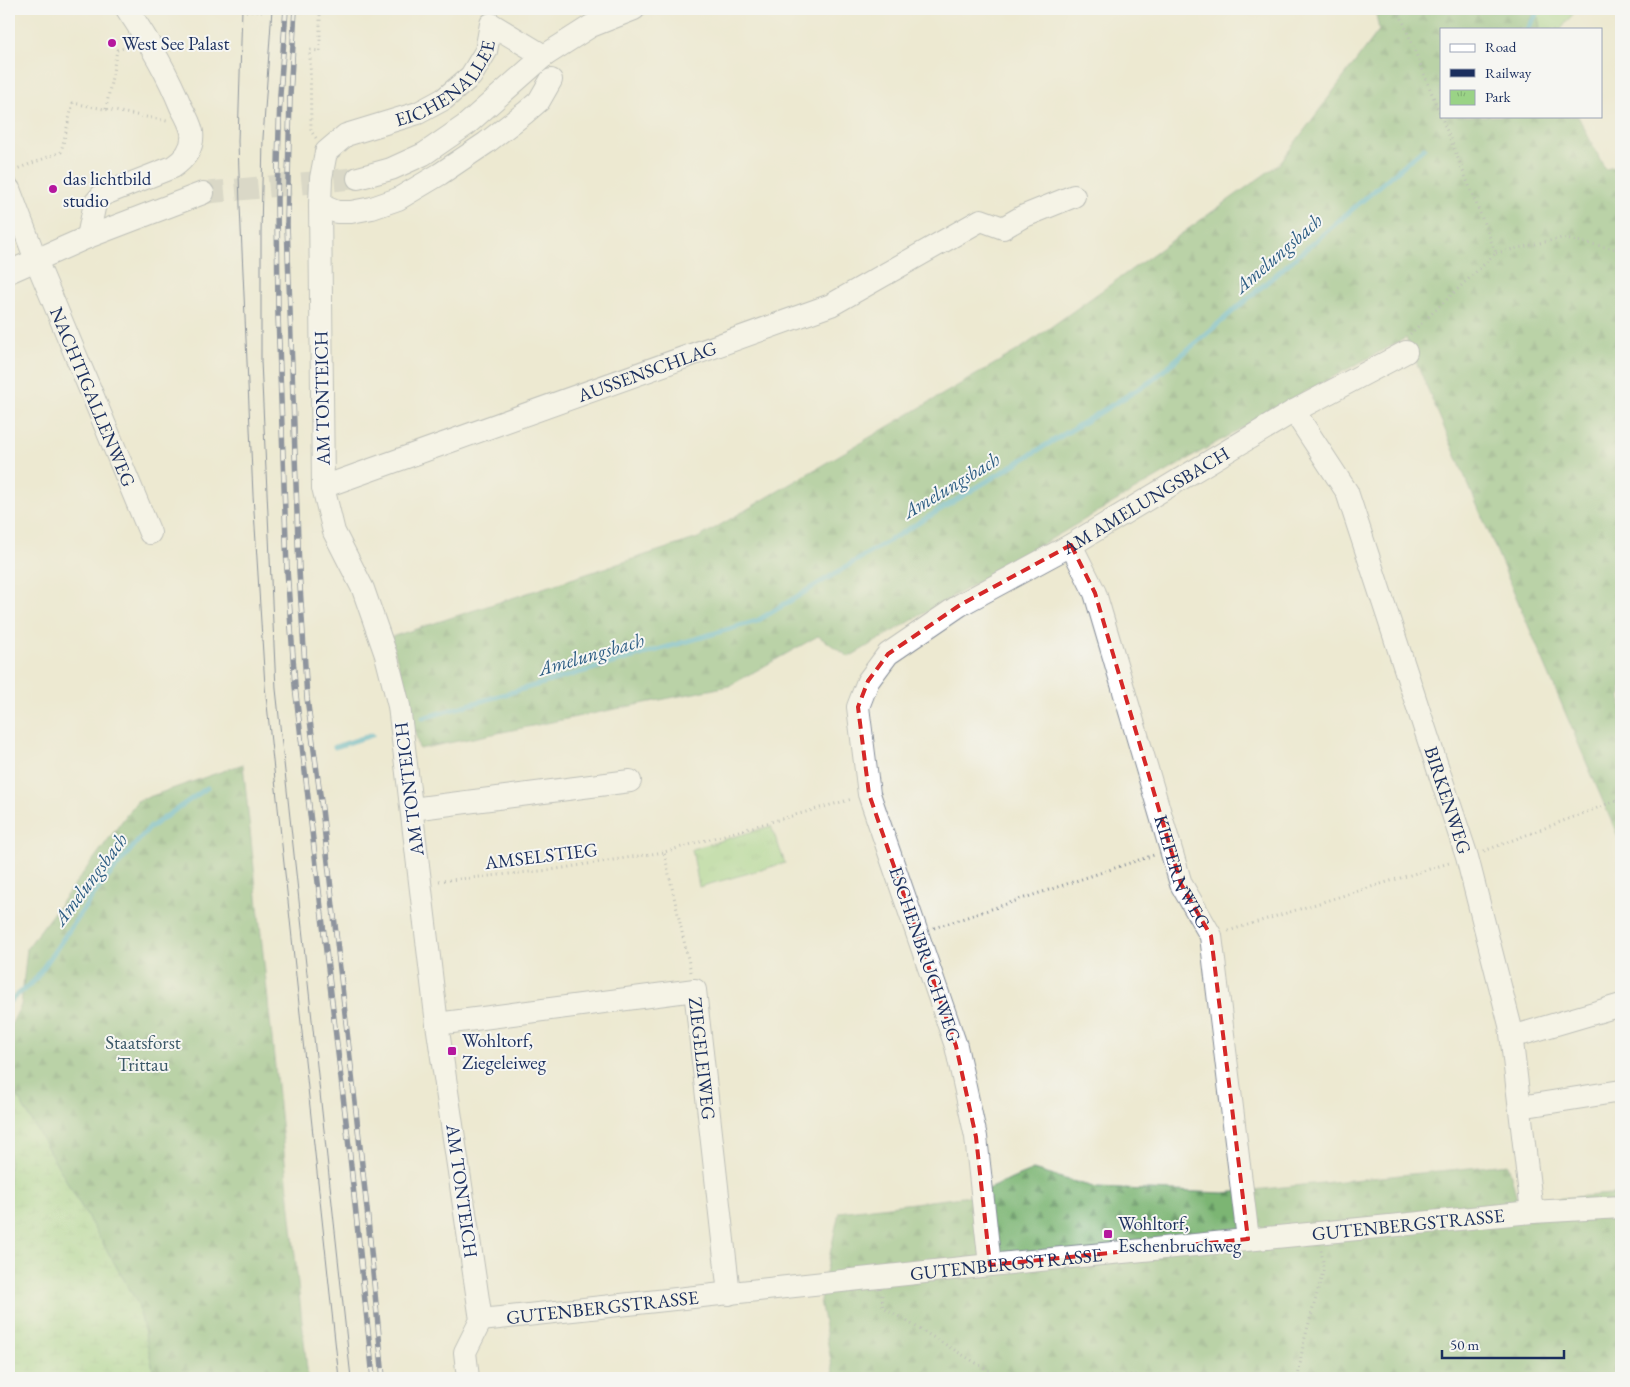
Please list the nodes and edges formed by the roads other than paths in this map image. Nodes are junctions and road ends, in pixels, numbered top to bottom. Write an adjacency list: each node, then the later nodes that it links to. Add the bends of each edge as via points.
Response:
1 (127, 9): 12 (street, via 174,89 192,132 191,142 182,161 173,167 102,196 95,203)
2 (634, 9): 4 (street, via 591,26)
3 (492, 16): 4 (street, EICHENALLEE); 6 (street, EICHENALLEE, via 486,51 471,76 444,99 418,113 346,135)
4 (544, 56): 7 (street, via 466,125 424,154 391,169)
5 (551, 80): 11 (street, via 539,102 486,143 398,199 351,212 337,212)
6 (326, 152): 11 (street, AM TONTEICH)
7 (358, 178)
8 (9, 189): 13 (street, NACHTIGALLENWEG)
9 (204, 193): 12 (street)
10 (1074, 196): 17 (street, AUSSENSCHLAG, via 1003,228 981,220 831,304)
11 (320, 205): 17 (street, AM TONTEICH)
12 (88, 237): 13 (street)
13 (36, 260): 14 (street); 18 (street, NACHTIGALLENWEG)
14 (9, 272)
15 (1406, 352): 16 (street, AM AMELUNGSBACH)
16 (1294, 411): 19 (street, AM AMELUNGSBACH); 25 (street, BIRKENWEG, via 1347,492 1467,857)
17 (323, 487): 22 (street, AM TONTEICH, via 334,532 363,589 386,655 400,706)
18 (150, 534)
19 (1071, 545): 20 (street, AM AMELUNGSBACH, via 960,605); 30 (street, KIEFERNWEG, via 1095,593 1181,884 1211,936)
20 (888, 654): 31 (street, ESCHENBRUCHWEG, via 868,681 858,707 870,794 956,1046 976,1137)
21 (630, 781): 22 (street)
22 (412, 810): 24 (street, AM TONTEICH)
23 (1621, 1005): 25 (street)
24 (438, 1024): 32 (street, ZIEGELEIWEG, via 695,990); 33 (street, AM TONTEICH)
25 (1512, 1037): 27 (street, BIRKENWEG)
26 (1621, 1091): 27 (street)
27 (1520, 1107): 29 (street, BIRKENWEG)
28 (1621, 1207): 29 (street, GUTENBERGSTRASSE)
29 (1532, 1212): 30 (street, GUTENBERGSTRASSE)
30 (1248, 1240): 31 (street, GUTENBERGSTRASSE)
31 (990, 1265): 32 (street, GUTENBERGSTRASSE)
32 (729, 1294): 33 (street, GUTENBERGSTRASSE)
33 (481, 1320): 34 (street, via 465,1352)
34 (468, 1378)

